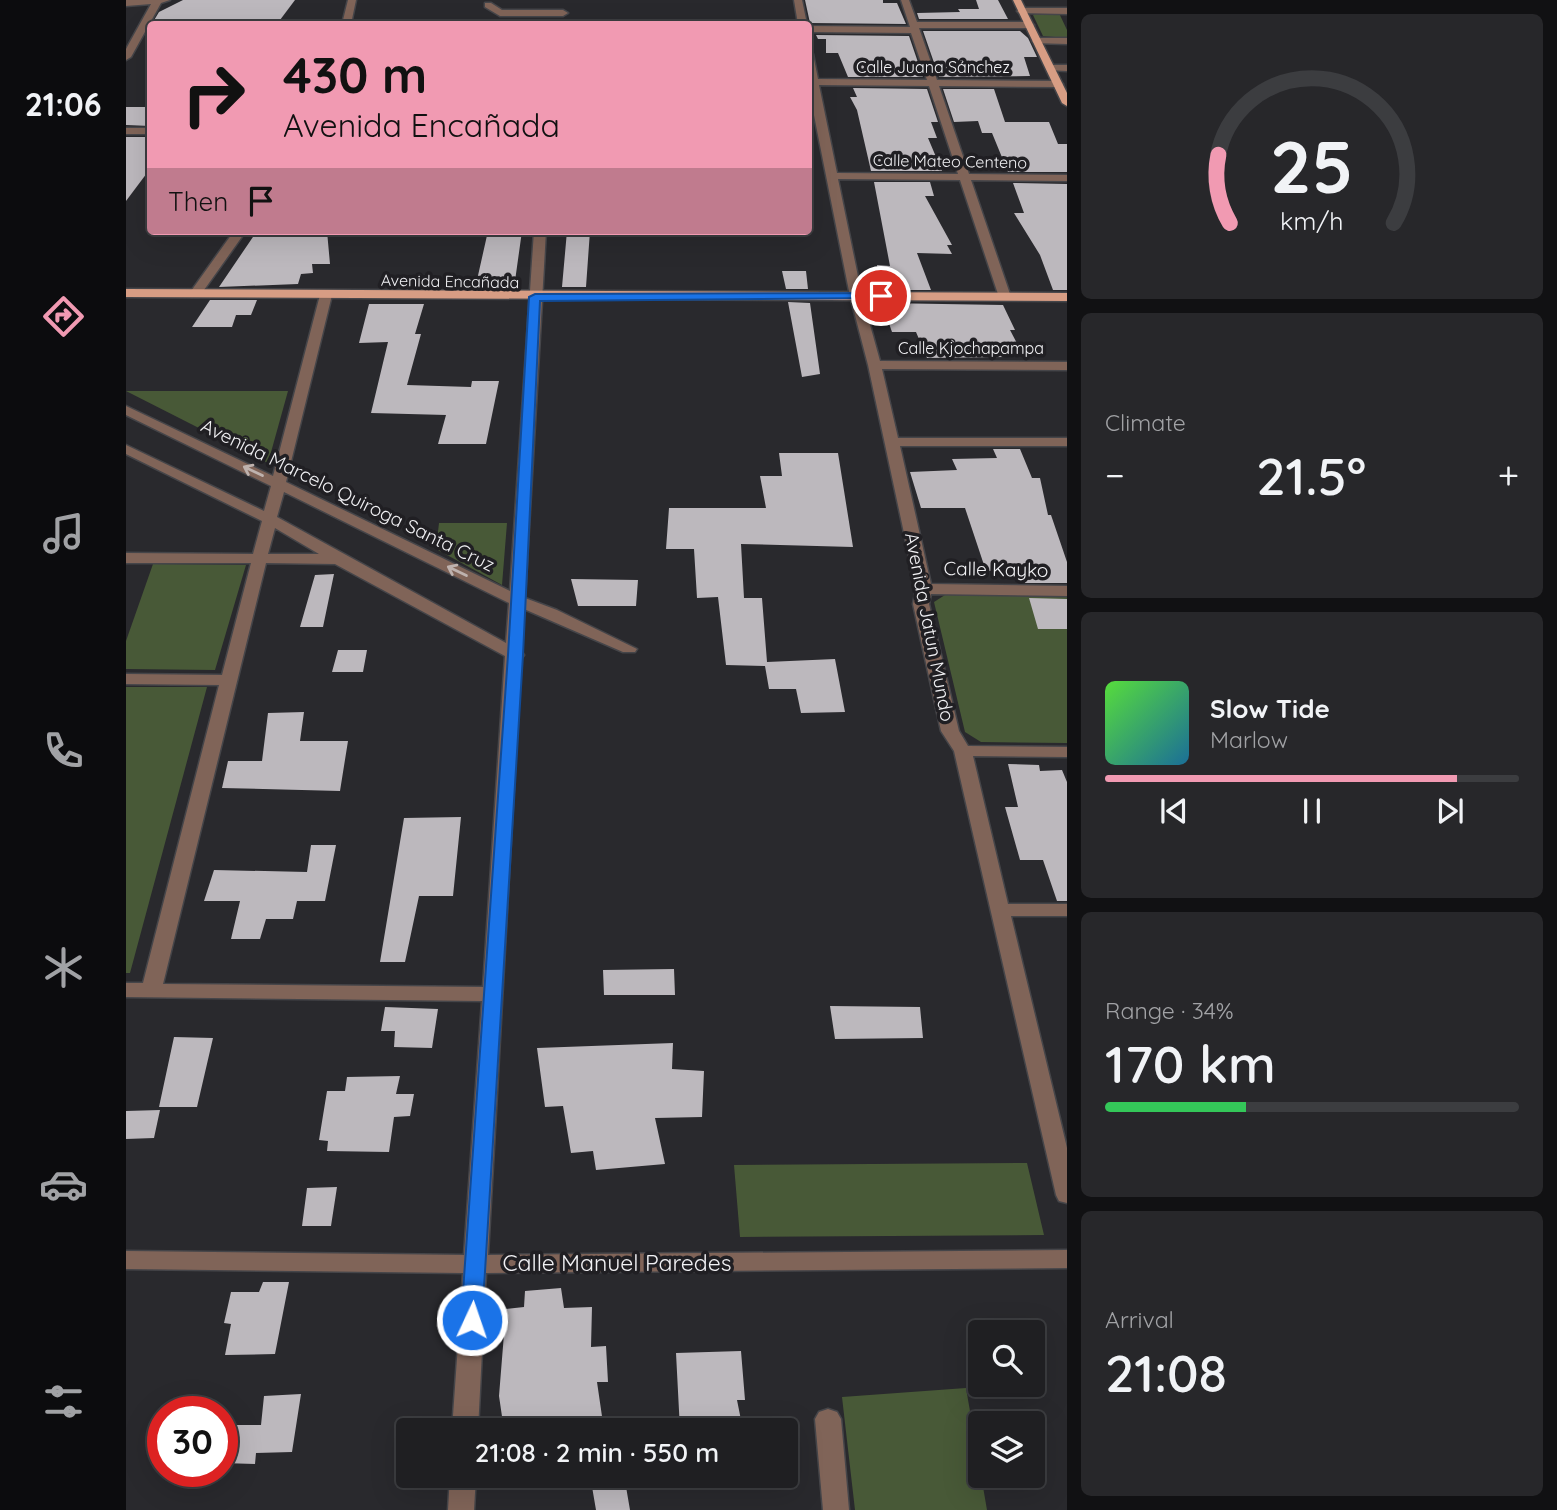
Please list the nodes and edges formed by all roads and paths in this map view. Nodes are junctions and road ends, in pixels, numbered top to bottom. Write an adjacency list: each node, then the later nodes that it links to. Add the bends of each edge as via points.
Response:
1 (352, 0): 13 (street)
2 (565, 0): 11 (street)
3 (799, 0): 15 (street)
4 (905, 0): 18 (street)
5 (1017, 0): 9 (main road)
6 (162, 1): 7 (street); 12 (street)
7 (126, 3)
8 (488, 5): 11 (street, via 500,13)
9 (1022, 11): 10 (street); 17 (main road)
10 (1067, 11)
11 (563, 13): 14 (street)
12 (148, 21)
13 (347, 21)
14 (562, 21)
15 (802, 21)
16 (147, 23): 20 (street)
17 (1029, 25): 18 (street); 22 (main road)
18 (914, 27): 19 (street); 28 (street)
19 (812, 29)
20 (137, 37): 21 (street); 24 (street)
21 (147, 38)
22 (1037, 41): 23 (street); 25 (main road)
23 (1067, 41)
24 (127, 53)
25 (1050, 68): 26 (street); 29 (main road)
26 (1067, 68)
27 (812, 82): 28 (street, Calle Juana Sánchez)
28 (933, 83): 29 (street, Calle Juana Sánchez); 35 (street)
29 (1058, 84): 31 (main road)
30 (812, 86): 34 (street, Avenida Jatun Mundo)
31 (1067, 103)
32 (126, 131): 33 (street)
33 (147, 131)
34 (833, 176): 35 (street, Calle Mateo Centeno); 42 (street, Avenida Jatun Mundo)
35 (965, 177): 36 (street, Calle Mateo Centeno); 44 (street)
36 (1067, 178)
37 (237, 235): 40 (street)
38 (540, 235): 43 (street)
39 (126, 293): 40 (main road, Avenida Encañada)
40 (195, 294): 41 (main road, Avenida Encañada)
41 (326, 295): 43 (main road, Avenida Encañada); 53 (street)
42 (856, 296): 43 (main road, Avenida Encañada); 44 (main road, Avenida Encañada); 46 (street, Avenida Jatun Mundo)
43 (535, 297): 60 (street)
44 (1004, 297): 45 (main road, Avenida Encañada)
45 (1067, 297)
46 (875, 365): 47 (street, Calle Kjochapampa); 49 (street, Avenida Jatun Mundo)
47 (1067, 366)
48 (126, 410): 53 (street, Avenida Marcelo Quiroga Santa Cruz, one-way to 48)
49 (892, 442): 50 (street); 58 (street, Avenida Jatun Mundo)
50 (1064, 442): 52 (street)
51 (127, 449): 54 (street)
52 (1067, 458)
53 (279, 483): 54 (street); 60 (street, Avenida Marcelo Quiroga Santa Cruz, one-way to 53)
54 (270, 519): 56 (street); 57 (street)
55 (126, 558): 57 (street)
56 (338, 559): 57 (street); 62 (street)
57 (260, 560): 64 (street)
58 (924, 589): 59 (street, Calle Kayko); 65 (street, Avenida Jatun Mundo, via 921,604 950,731)
59 (1067, 591)
60 (518, 601): 61 (street, Avenida Marcelo Quiroga Santa Cruz); 62 (street)
61 (629, 649)
62 (516, 655): 71 (street)
63 (126, 679): 64 (street)
64 (229, 680): 70 (street)
65 (963, 751): 66 (street); 67 (street, Avenida Jatun Mundo)
66 (1067, 752)
67 (1000, 910): 68 (street); 72 (street, Avenida Jatun Mundo)
68 (1067, 910)
69 (126, 990): 70 (street)
70 (151, 990): 71 (street)
71 (491, 995): 75 (street)
72 (1067, 1195)
73 (126, 1259): 75 (street, Calle Manuel Paredes)
74 (1067, 1259): 75 (street, Calle Manuel Paredes)
75 (475, 1264): 76 (street)
76 (466, 1418)
77 (828, 1419): 80 (street)
78 (462, 1488): 79 (street)
79 (461, 1510)
80 (836, 1510)

